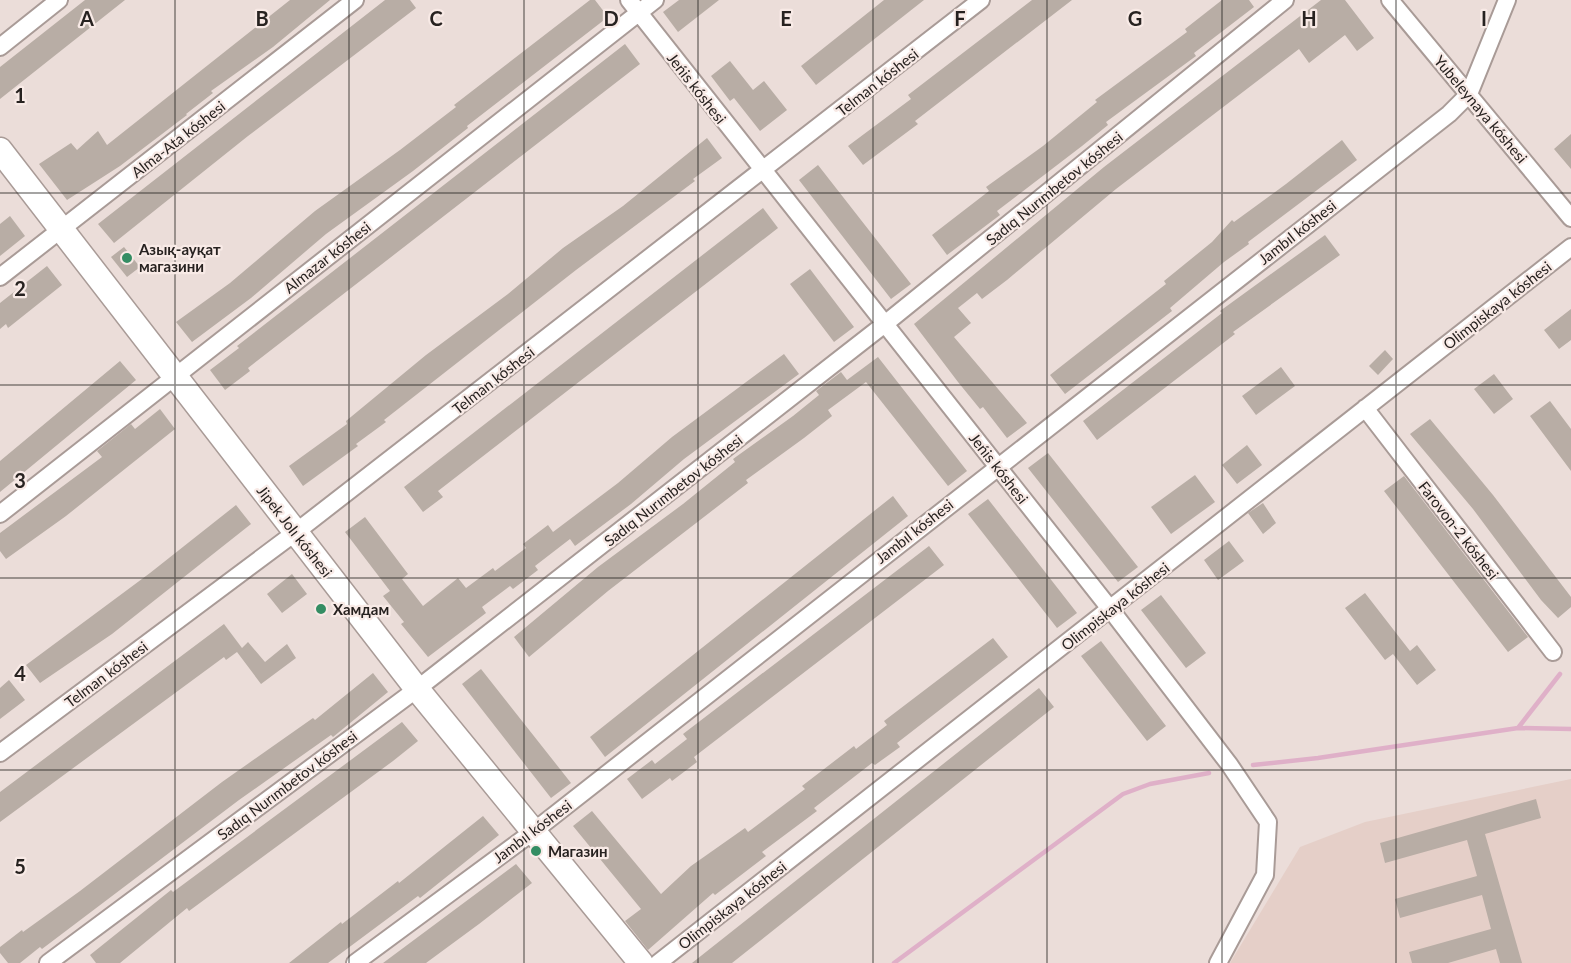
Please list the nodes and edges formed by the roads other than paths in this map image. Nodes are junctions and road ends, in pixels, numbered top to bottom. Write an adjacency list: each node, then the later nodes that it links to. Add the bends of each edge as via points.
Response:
1 (60, 0): 9 (street)
2 (355, 0): 14 (street, Alma-Ata kóshesi)
3 (655, 0): 8 (street, Almazar kóshesi)
4 (981, 0): 12 (street, Telman kóshesi)
5 (1285, 0): 17 (street, Sadıq Nurımbetov kóshesi)
6 (1390, 0): 10 (street, Yubeleynaya kóshesi)
7 (1507, 0): 10 (street)
8 (634, 6): 12 (street, Jeńis kóshesi); 18 (street, Almazar kóshesi)
9 (0, 47)
10 (1469, 94): 13 (street, Yubeleynaya kóshesi); 20 (street, Jambıl kóshesi, via 1449,114)
11 (0, 150): 14 (street, Jipek Jolı kóshesi)
12 (762, 172): 17 (street, Jeńis kóshesi); 22 (street, Telman kóshesi)
13 (1571, 218)
14 (62, 231): 16 (street, Alma-Ata kóshesi); 18 (street, Jipek Jolı kóshesi)
15 (1571, 248): 19 (street, Olimpiskaya kóshesi)
16 (0, 277)
17 (886, 323): 20 (street, Jeńis kóshesi); 25 (street, Sadıq Nurımbetov kóshesi)
18 (175, 376): 21 (street, Almazar kóshesi); 22 (street, Jipek Jolı kóshesi)
19 (1365, 408): 23 (street, Olimpiskaya kóshesi); 24 (street, Farovon-2 kóshesi)
20 (997, 465): 23 (street, Jeńis kóshesi); 27 (street, Jambıl kóshesi)
21 (0, 514)
22 (296, 532): 25 (street, Jipek Jolı kóshesi); 26 (street, Telman kóshesi)
23 (1111, 610): 31 (street, Olimpiskaya kóshesi); 32 (street, Jeńis kóshesi, via 1229,764 1268,822 1265,875)
24 (1554, 652)
25 (417, 689): 27 (street, Jipek Jolı kóshesi); 28 (street, Sadıq Nurımbetov kóshesi)
26 (0, 753)
27 (534, 831): 29 (street, Jambıl kóshesi); 30 (street, Jipek Jolı kóshesi)
28 (48, 963)
29 (356, 963)
30 (641, 963)
31 (658, 963)
32 (1218, 963)

